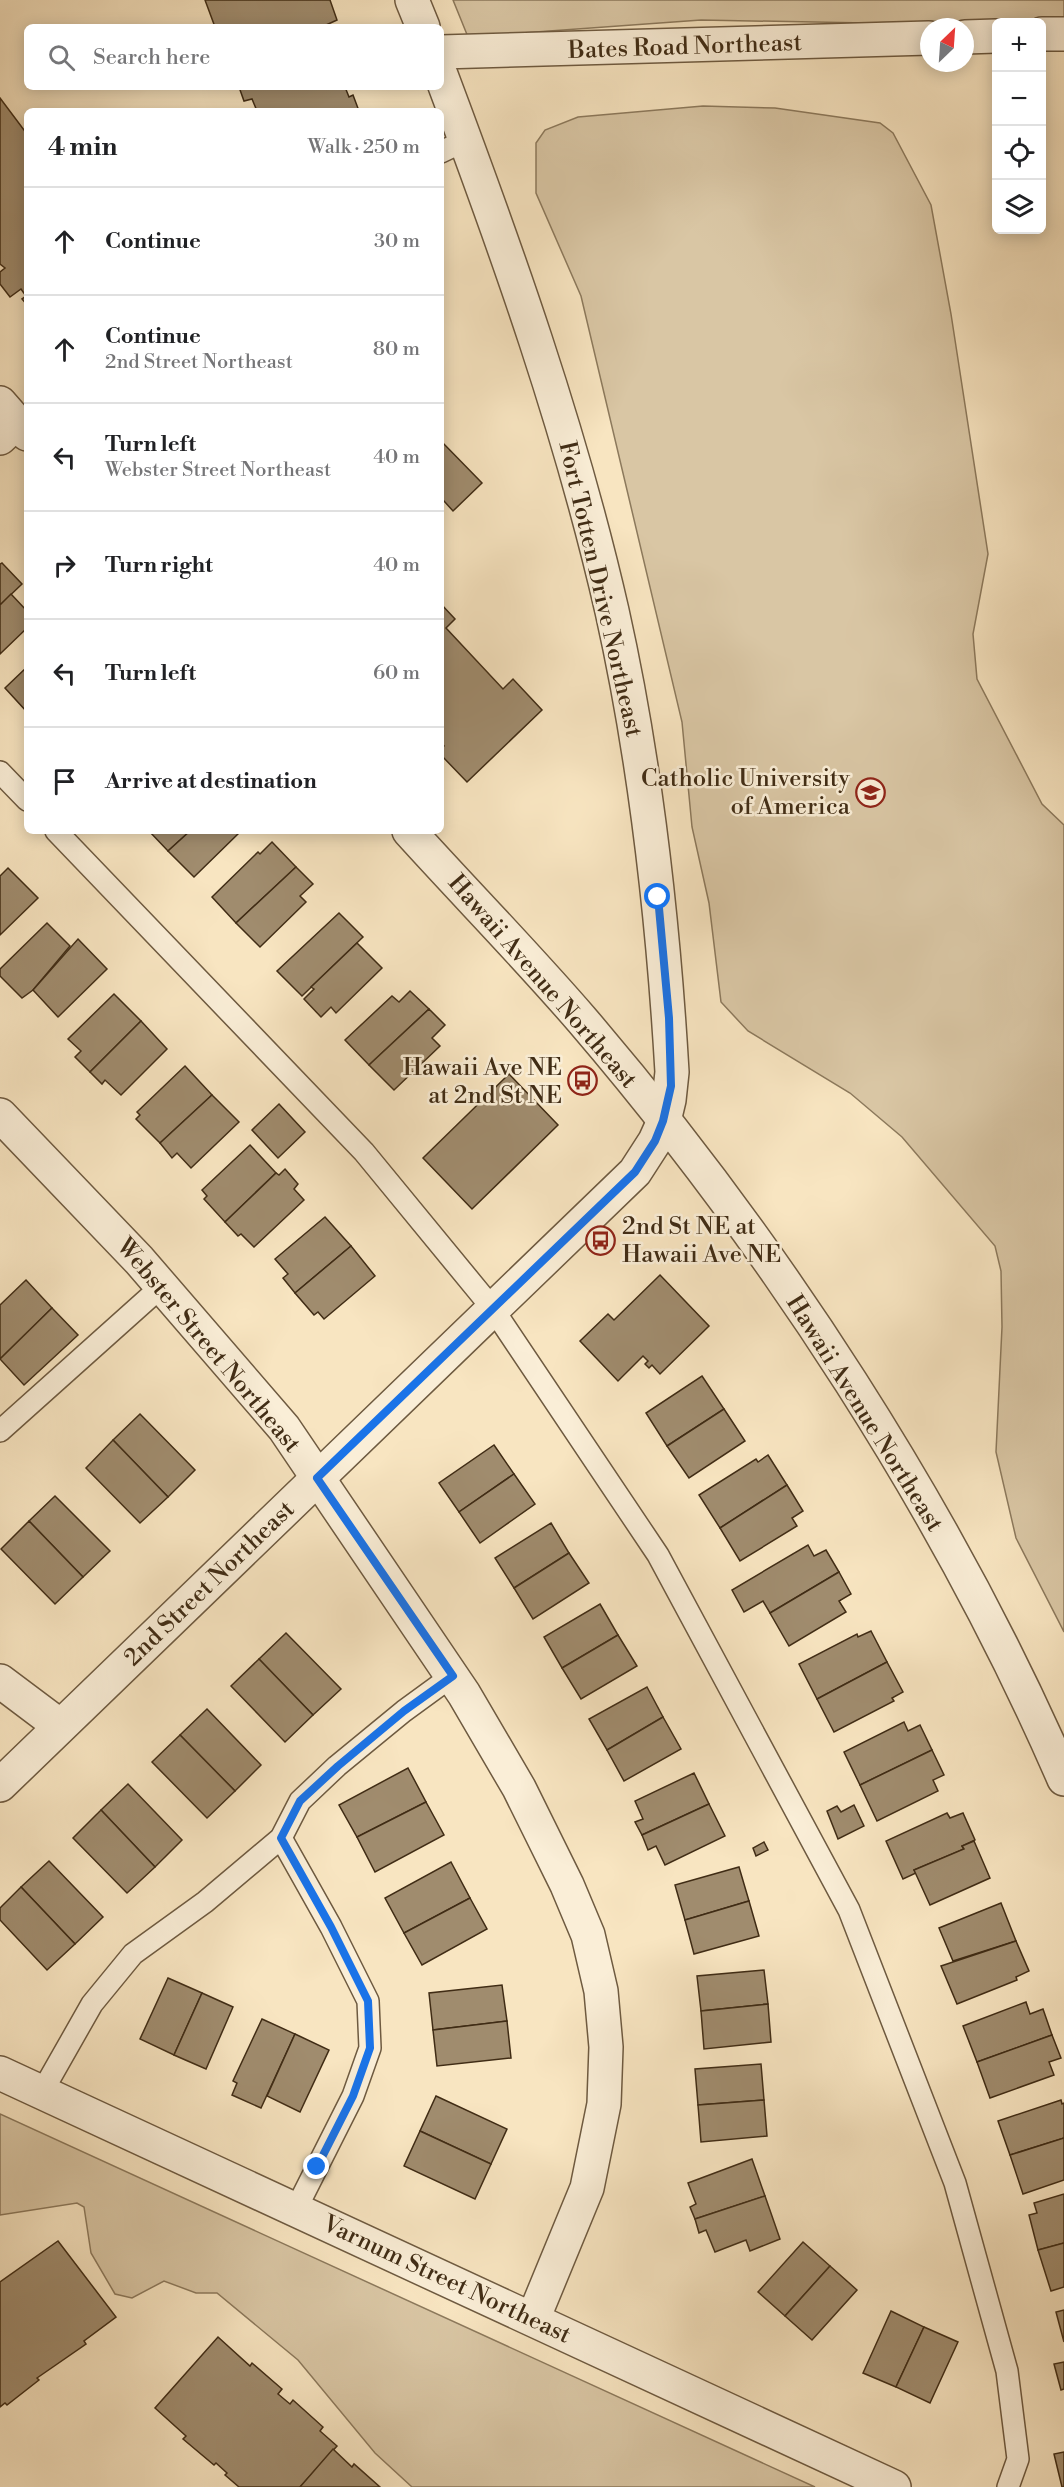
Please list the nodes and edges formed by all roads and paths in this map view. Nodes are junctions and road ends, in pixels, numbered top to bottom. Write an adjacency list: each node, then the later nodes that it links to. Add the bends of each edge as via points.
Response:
1 (412, 0): 2 (street)
2 (422, 24)
3 (1046, 34): 4 (street)
4 (1064, 34)
5 (992, 36): 6 (street)
6 (974, 37)
7 (920, 38): 8 (street, Bates Road Northeast)
8 (444, 52)
9 (444, 90): 10 (street, Fort Totten Drive Northeast)
10 (454, 146): 16 (street, Fort Totten Drive Northeast, via 520,289 560,414 622,659 643,777 661,927 672,1072)
11 (0, 772): 12 (lane)
12 (24, 797)
13 (59, 834): 18 (lane, via 364,1152)
14 (412, 834): 16 (street, Hawaii Avenue Northeast, via 575,1012)
15 (0, 1115): 17 (street, Webster Street Northeast)
16 (663, 1121): 18 (street, 2nd Street Northeast, via 635,1172); 24 (street, Hawaii Avenue Northeast, via 768,1260 851,1383 987,1618)
17 (162, 1286): 19 (lane); 20 (street, Webster Street Northeast, via 284,1428)
18 (493, 1309): 20 (street, 2nd Street Northeast); 32 (lane, via 658,1555 849,1910 956,2183 1007,2371 1018,2459)
19 (0, 1431)
20 (317, 1478): 21 (street, Webster Street Northeast); 23 (street, 2nd Street Northeast)
21 (453, 1676): 26 (lane, via 404,1711 300,1801); 30 (street, Webster Street Northeast, via 544,1836 588,1935 601,1991 606,2076 596,2151 578,2215)
22 (0, 1681): 23 (street)
23 (60, 1726): 25 (street, 2nd Street Northeast)
24 (1064, 1779)
25 (0, 1785)
26 (281, 1838): 28 (lane, via 205,1902 133,1954 92,2004); 29 (lane, via 368,2001 370,2048 353,2096)
27 (0, 2073): 28 (street, Varnum Street Northeast)
28 (42, 2092): 29 (street, Varnum Street Northeast)
29 (296, 2209): 30 (street, Varnum Street Northeast)
30 (532, 2319): 31 (street, Varnum Street Northeast)
31 (894, 2487)
32 (1008, 2487)

